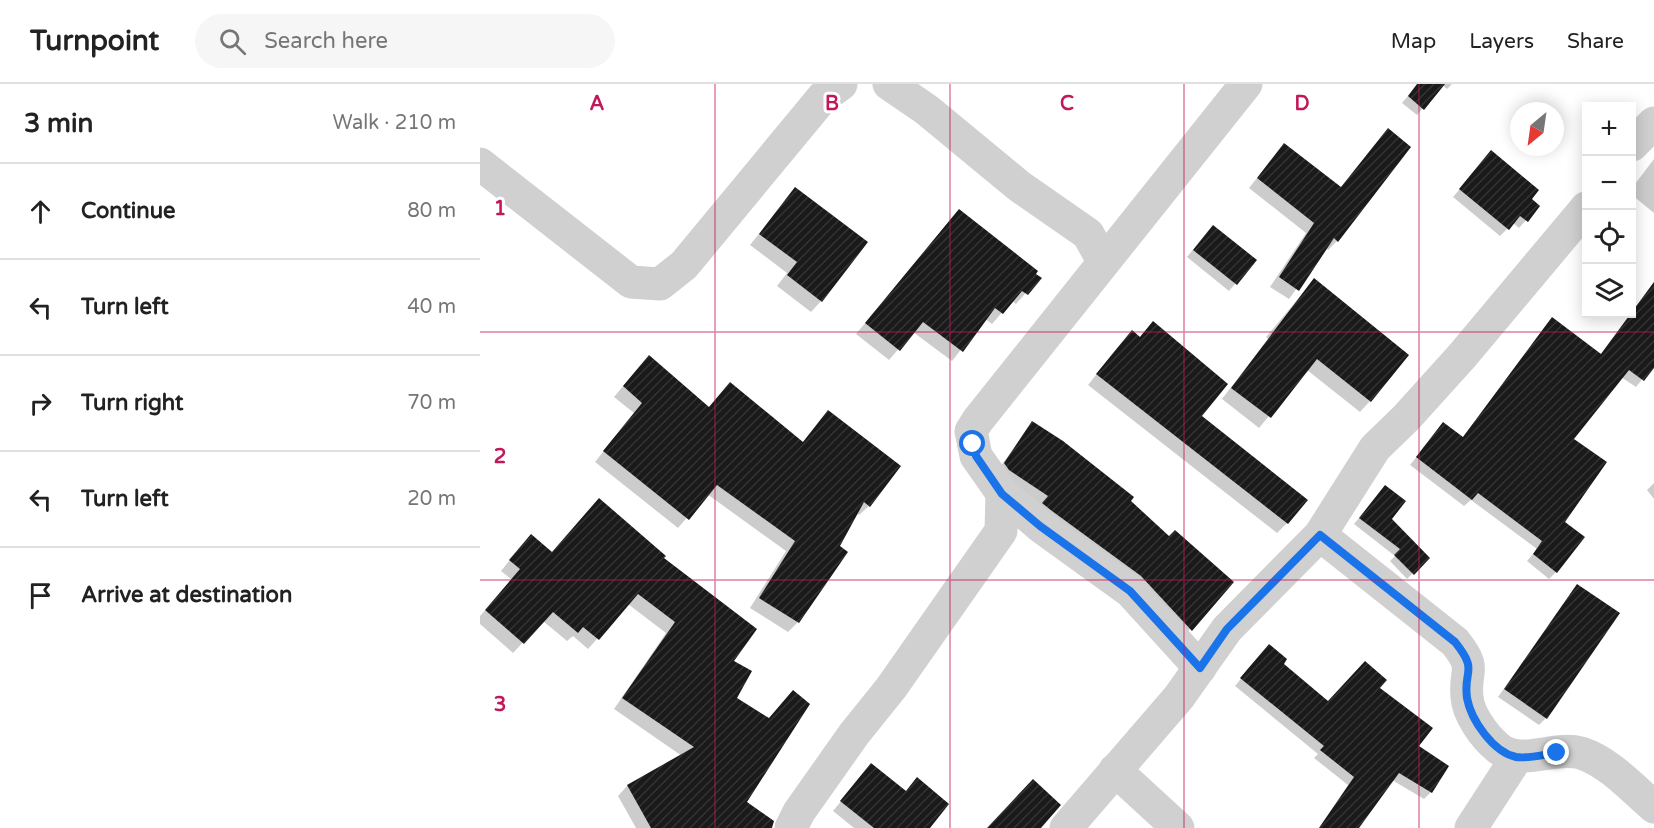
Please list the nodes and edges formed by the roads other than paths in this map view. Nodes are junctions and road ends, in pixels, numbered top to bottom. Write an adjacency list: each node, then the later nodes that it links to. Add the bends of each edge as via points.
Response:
1 (841, 84): 6 (street, via 823,97 684,265 660,284 631,282)
2 (889, 84): 8 (street, via 927,110 1019,186 1088,234)
3 (1246, 84): 8 (street)
4 (1654, 123): 5 (street)
5 (1636, 141)
6 (480, 164)
7 (1585, 210): 12 (street, via 1462,356 1375,448)
8 (1103, 261): 9 (street, via 971,431 976,456)
9 (1002, 494): 10 (street); 11 (street)
10 (1040, 526): 11 (street); 13 (street, via 1130,591)
11 (1001, 531): 17 (street)
12 (1320, 535): 13 (street, via 1227,629); 14 (street, via 1455,642 1468,658 1467,697 1474,717 1498,748)
13 (1200, 668): 15 (street, via 1179,698)
14 (1517, 757): 16 (street, via 1578,752 1597,759); 20 (street)
15 (1115, 770): 18 (street); 19 (street)
16 (1654, 807)
17 (791, 828)
18 (1066, 828)
19 (1178, 828)
20 (1472, 828)

